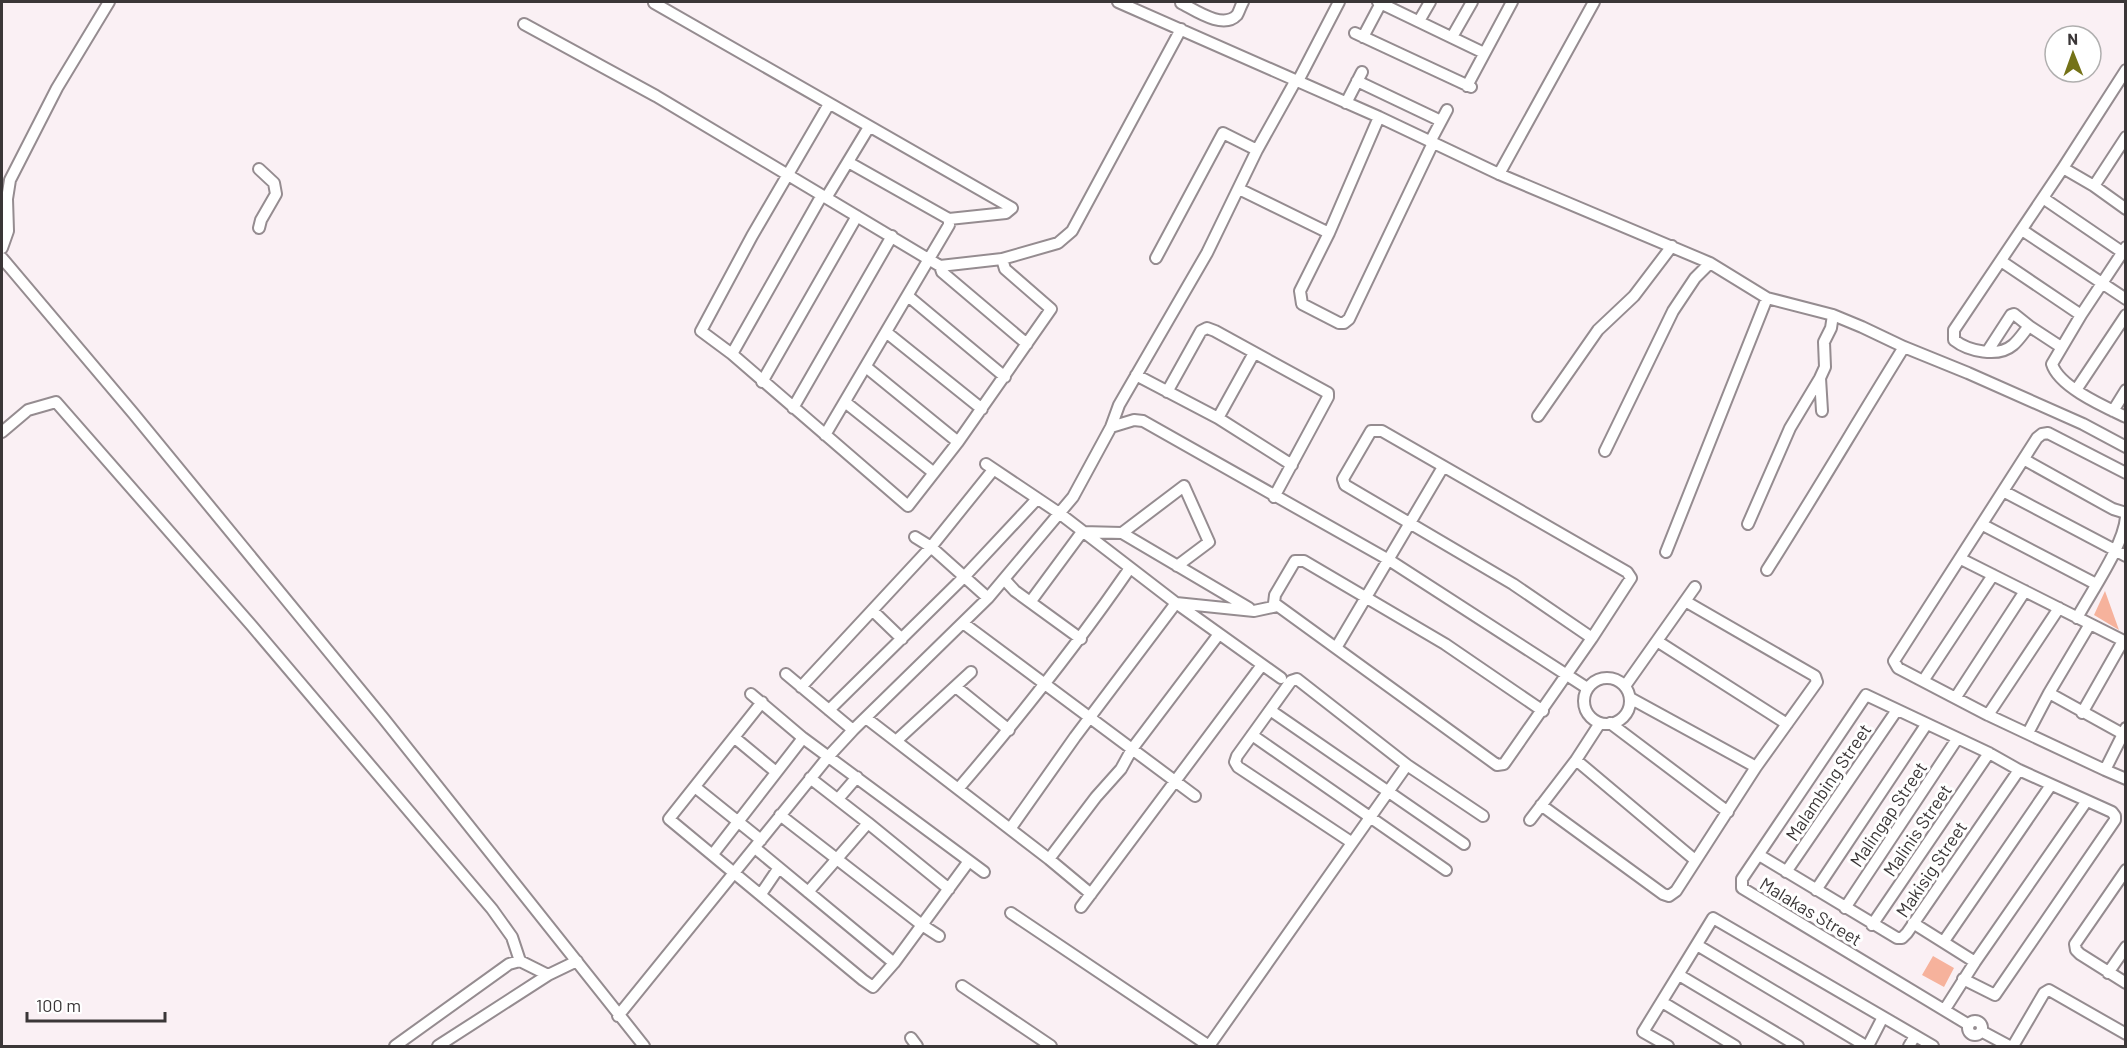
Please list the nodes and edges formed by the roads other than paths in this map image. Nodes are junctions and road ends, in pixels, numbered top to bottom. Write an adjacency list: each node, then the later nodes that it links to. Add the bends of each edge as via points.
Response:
1 (109, 2): 45 (street, via 57,88 10,180 8,231)
2 (1118, 2): 14 (street)
3 (1182, 2): 4 (street, via 1218,21 1237,15)
4 (1243, 2)
5 (1340, 2): 18 (street)
6 (1430, 2): 12 (street)
7 (1472, 2): 15 (street)
8 (1512, 2): 16 (street)
9 (1594, 2): 31 (street)
10 (654, 3): 20 (street)
11 (1383, 3): 12 (street); 16 (street, via 1359,35 1469,86)
12 (1419, 21): 15 (street)
13 (525, 24): 32 (street)
14 (1181, 29): 18 (street); 50 (street, via 1072,231 1058,243)
15 (1452, 37): 16 (street)
16 (1484, 53)
17 (2126, 70): 29 (street)
18 (1297, 81): 19 (street); 27 (street)
19 (1346, 103): 22 (street); 23 (street, via 1359,77)
20 (829, 104): 24 (street); 32 (street)
21 (1447, 110): 23 (street)
22 (1379, 117): 26 (street); 42 (street)
23 (1441, 121): 26 (street)
24 (869, 127): 28 (street); 39 (street, via 1012,208 1006,213)
25 (2126, 137): 33 (street)
26 (1432, 143): 31 (street); 42 (street, via 1349,320 1344,323 1302,304 1300,298)
27 (1257, 150): 34 (street); 48 (street, via 1223,133)
28 (848, 162): 35 (street); 39 (street)
29 (2063, 168): 33 (street); 36 (street)
30 (259, 169): 40 (street, via 274,183 276,194)
31 (1499, 174): 44 (street)
32 (789, 175): 35 (street); 68 (street, via 701,331)
33 (2094, 186): 37 (street)
34 (1239, 189): 42 (street); 70 (street, via 1207,253)
35 (824, 196): 38 (street); 68 (street)
36 (2043, 198): 41 (street); 46 (street)
37 (2126, 209)
38 (857, 216): 43 (street); 73 (street)
39 (949, 219): 49 (street)
40 (259, 228)
41 (2022, 230): 51 (street); 54 (street)
42 (1329, 233)
43 (891, 236): 49 (street); 78 (street)
44 (1672, 246): 52 (street); 82 (street, via 1634,296 1598,330)
45 (2, 248)
46 (2124, 249): 54 (street)
47 (2, 258): 236 (street, via 281,593)
48 (1156, 258)
49 (930, 259): 53 (street); 55 (street)
50 (1002, 260): 53 (street); 63 (street, via 1005,270 1052,309)
51 (2001, 261): 59 (street); 66 (street, via 1954,330 1954,340 1963,347)
52 (1710, 263): 56 (street); 90 (street, via 1673,311)
53 (940, 266): 63 (street, via 942,272)
54 (2102, 284): 57 (street); 59 (street)
55 (908, 296): 62 (street); 71 (street)
56 (1767, 298): 58 (street); 109 (street)
57 (2126, 299)
58 (1833, 315): 64 (street); 72 (street, via 1824,342 1825,367)
59 (2081, 315): 65 (street)
60 (2126, 315): 74 (street)
61 (2030, 326): 65 (street); 66 (street, via 2013,345); 66 (street, via 2011,315)
62 (886, 332): 69 (street); 79 (street)
63 (1028, 344): 71 (street)
64 (1904, 347): 89 (street, via 2073,419); 115 (street)
65 (2061, 347): 74 (street, via 2052,364 2055,372)
66 (1987, 352)
67 (1254, 353): 76 (street, via 1206,328); 84 (street); 92 (street, via 1328,393)
68 (732, 354): 73 (street)
69 (866, 367): 77 (street); 88 (street)
70 (1136, 375): 76 (street); 85 (street)
71 (1005, 377): 79 (street)
72 (1820, 378): 80 (street); 101 (street, via 1790,428)
73 (762, 382): 78 (street)
74 (2076, 390): 81 (street)
75 (2126, 390): 81 (street)
76 (1167, 392): 84 (street)
77 (845, 402): 87 (street); 94 (street)
78 (793, 408): 87 (street)
79 (982, 409): 88 (street)
80 (1822, 411)
81 (2113, 411): 83 (street)
82 (1538, 416)
83 (2126, 417)
84 (1218, 418): 92 (street)
85 (1111, 427): 97 (street, via 1143,420); 99 (street, via 1082,483)
86 (2, 432): 237 (street, via 28,410 56,402 492,909 512,937)
87 (825, 435): 94 (street, via 908,506)
88 (958, 442): 94 (street)
89 (2126, 447)
90 (1605, 451)
91 (2025, 460): 95 (street, via 2037,438 2048,433); 96 (street); 100 (street)
92 (1292, 465): 97 (street)
93 (1443, 466): 102 (street); 102 (street, via 1374,430 1345,474 1345,485); 135 (street, via 1627,572 1631,578)
94 (934, 473)
95 (2126, 473)
96 (2004, 491): 103 (street); 108 (street)
97 (1274, 496): 112 (street)
98 (1037, 499): 99 (street); 107 (street, via 989,467); 117 (street)
99 (1059, 513): 104 (street); 118 (street)
100 (2126, 515): 108 (street)
101 (1748, 524)
102 (1409, 525): 112 (street); 135 (street, via 1513,584)
103 (1983, 525): 111 (street); 119 (street)
104 (1082, 532): 105 (street); 114 (street); 124 (street)
105 (1122, 533): 113 (street); 113 (street, via 1184,486 1209,542)
106 (915, 537): 107 (street)
107 (931, 547): 117 (street); 129 (street)
108 (2115, 550): 110 (street); 119 (street)
109 (1666, 552)
110 (2126, 556)
111 (1961, 559): 116 (street); 146 (street, via 1894,659 1898,668)
112 (1389, 560): 122 (street); 144 (street)
113 (1177, 566): 130 (street)
114 (1130, 568): 126 (street); 137 (street)
115 (1767, 570)
116 (1993, 575): 121 (street); 146 (street)
117 (964, 577): 123 (street); 136 (street)
118 (1004, 579): 123 (street); 124 (street)
119 (2096, 584): 131 (street)
120 (1695, 587): 125 (street)
121 (2025, 591): 128 (street); 154 (street)
122 (1366, 597): 127 (street, via 1301,560 1295,561 1275,595); 140 (street); 160 (street, via 1445,644)
123 (988, 598): 132 (street)
124 (1031, 601): 137 (street)
125 (1685, 601): 138 (street); 166 (street, via 1815,676 1817,682)
126 (1176, 603): 130 (street); 134 (street); 163 (street)
127 (1277, 606): 130 (street); 140 (street)
128 (2059, 608): 131 (street); 162 (street)
129 (873, 611): 136 (street); 149 (street)
130 (1254, 611)
131 (2077, 618): 133 (street)
132 (963, 622): 147 (street); 164 (street)
133 (2090, 624): 139 (street); 152 (street)
134 (1219, 634): 141 (street); 177 (street)
135 (1593, 638): 144 (street)
136 (902, 639): 157 (street)
137 (1081, 639): 147 (street)
138 (1657, 641): 148 (street); 166 (street)
139 (2124, 641): 161 (street)
140 (1336, 648): 160 (street, via 1497,765 1504,764)
141 (1262, 666): 145 (street); 189 (street)
142 (971, 672): 150 (street)
143 (786, 674): 149 (street)
144 (1566, 675): 151 (street); 160 (street)
145 (1281, 678)
146 (1923, 681): 154 (street)
147 (1046, 684): 163 (street); 169 (street)
148 (1625, 686): 151 (street, via 1605,678); 155 (street)
149 (801, 687): 157 (street)
150 (956, 687): 169 (street); 176 (street)
151 (1587, 688): 165 (street, via 1585,709 1594,720)
152 (2049, 693): 161 (street); 171 (street)
153 (751, 694): 156 (street)
154 (1956, 697): 162 (street)
155 (1630, 698): 165 (street, via 1623,717); 182 (street)
156 (762, 702): 173 (street); 174 (street)
157 (829, 710): 168 (street)
158 (1270, 710): 172 (street); 181 (street, via 1291,681 1297,679); 193 (street)
159 (1897, 710): 167 (street); 210 (street, Malakas Street, via 1866,695); 220 (street, Malambing Street)
160 (1542, 711)
161 (2082, 713): 170 (street)
162 (1988, 715): 171 (street)
163 (1089, 717): 177 (street); 205 (street)
164 (867, 718): 168 (street); 176 (street)
165 (1605, 723): 180 (street); 198 (street)
166 (1787, 724): 182 (street)
167 (1926, 725): 175 (street); 222 (street)
168 (853, 730): 179 (street)
169 (1009, 730): 192 (street)
170 (2124, 731): 184 (street)
171 (2028, 733): 184 (street)
172 (1252, 735): 200 (street); 206 (street, via 1237,756 1238,767)
173 (735, 738): 185 (street); 191 (street)
174 (803, 738): 179 (street); 185 (street)
175 (1957, 739): 178 (street); 227 (street, Malingap Street)
176 (896, 741): 192 (street)
177 (1132, 749): 189 (street); 212 (street, via 1121,769)
178 (1989, 753): 183 (street); 229 (street, Malinis Street)
179 (828, 757): 186 (street); 187 (street)
180 (1576, 760): 197 (street); 213 (street)
181 (1407, 765): 193 (street); 201 (street)
182 (1756, 767): 198 (street)
183 (2019, 770): 190 (street); 230 (street, Makisig Street)
184 (2105, 770): 188 (street)
185 (776, 772): 203 (street)
186 (857, 777): 195 (street); 214 (street)
187 (810, 778): 195 (street); 199 (street)
188 (2126, 779)
189 (1174, 781): 194 (street); 225 (street)
190 (2051, 785): 196 (street); 233 (street)
191 (695, 787): 203 (street); 209 (street, via 669,819)
192 (958, 789): 205 (street)
193 (1389, 791): 200 (street); 208 (street)
194 (1195, 796)
195 (838, 799): 204 (street)
196 (2086, 802): 238 (street); 243 (street, via 2112,812 2115,820 2004,984 1993,995)
197 (1541, 806): 202 (street); 213 (street, via 1669,896)
198 (1728, 812): 213 (street)
199 (780, 815): 207 (street); 211 (street)
200 (1369, 816): 206 (street); 216 (street)
201 (1483, 816)
202 (1530, 820)
203 (739, 822): 207 (street); 209 (street)
204 (868, 823): 211 (street); 221 (street)
205 (1010, 829): 212 (street)
206 (1351, 842): 252 (street)
207 (758, 844): 215 (street); 218 (street)
208 (1464, 844)
209 (713, 855): 218 (street)
210 (1760, 855): 220 (street, Makisig Street); 247 (street, Malakas Street, via 1742,879 1742,888)
211 (837, 859): 223 (street); 231 (street)
212 (1049, 859): 225 (street)
213 (1695, 860)
214 (969, 861): 219 (street); 221 (street)
215 (778, 869): 223 (street); 224 (street)
216 (1446, 870)
217 (2126, 870): 240 (street, via 2075,944 2080,954)
218 (734, 872): 224 (street); 248 (street)
219 (984, 872)
220 (1786, 872): 222 (street, Makisig Street)
221 (949, 889): 231 (street)
222 (1816, 890): 227 (street, Makisig Street)
223 (808, 892): 239 (street)
224 (761, 894): 239 (street, via 873,987)
225 (1091, 894): 226 (street)
226 (1080, 907)
227 (1845, 908): 229 (street, Makisig Street)
228 (1011, 913): 252 (street)
229 (1872, 924): 230 (street, Makisig Street, via 1897,938 1902,938)
230 (1913, 924): 233 (street)
231 (922, 925): 232 (street); 239 (street)
232 (939, 936)
233 (1944, 941): 238 (street)
234 (1697, 945): 242 (street); 249 (street, via 1713,918); 260 (street)
235 (2126, 947): 240 (street)
236 (577, 961): 241 (street); 248 (street)
237 (520, 962): 241 (street); 253 (street, via 509,964)
238 (1975, 962): 243 (street)
239 (894, 963)
240 (2108, 973): 244 (street)
241 (548, 975): 254 (street)
242 (1679, 975): 246 (street); 259 (street)
243 (1963, 979): 247 (street)
244 (2126, 983)
245 (962, 986): 256 (street)
246 (1662, 1002): 257 (street, via 1643,1032); 258 (street)
247 (1945, 1009): 263 (street, Malakas Street, via 1969,1025 1970,1033 1981,1031)
248 (618, 1016): 255 (street)
249 (1883, 1017): 251 (street); 260 (street)
250 (2126, 1034): 263 (street, via 2049,990)
251 (1915, 1036): 261 (street); 262 (street)
252 (1209, 1046)
253 (395, 1047)
254 (438, 1047)
255 (644, 1047)
256 (1051, 1047)
257 (1668, 1047)
258 (1735, 1047)
259 (1798, 1047)
260 (1867, 1047)
261 (1909, 1047)
262 (1933, 1047)
263 (2011, 1047)

